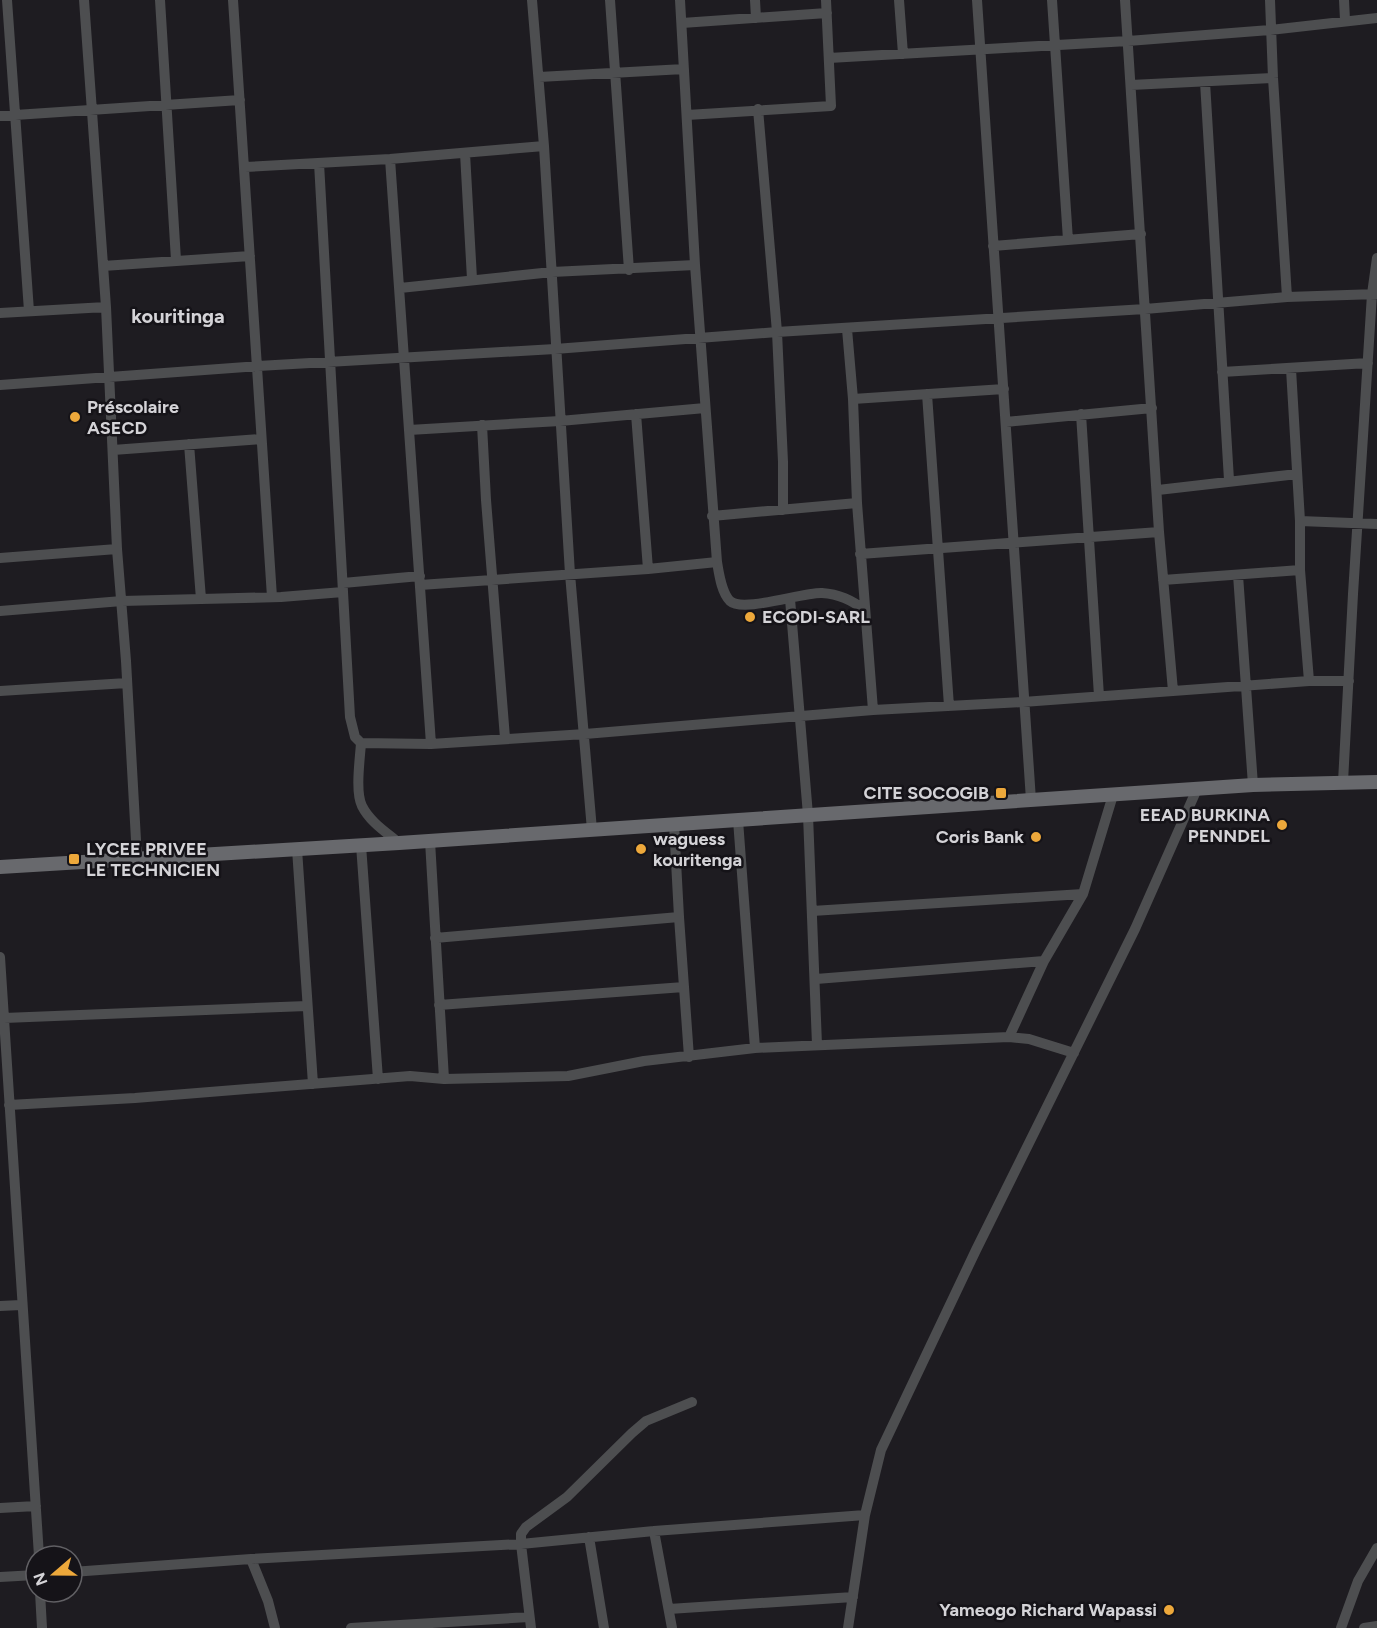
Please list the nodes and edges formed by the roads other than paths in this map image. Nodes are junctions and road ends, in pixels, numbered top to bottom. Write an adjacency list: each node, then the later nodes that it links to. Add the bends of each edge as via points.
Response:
1 (7, 0): 37 (street)
2 (84, 0): 35 (street)
3 (160, 0): 34 (street)
4 (234, 0): 33 (street)
5 (532, 0): 29 (street)
6 (610, 0): 28 (street)
7 (680, 0): 20 (street)
8 (755, 0): 17 (street)
9 (826, 0): 16 (street)
10 (899, 0): 25 (street)
11 (977, 0): 24 (street)
12 (1052, 0): 23 (street)
13 (1125, 0): 22 (street)
14 (1270, 0): 21 (street)
15 (1344, 0): 19 (street)
16 (827, 13): 17 (street); 26 (street)
17 (756, 18): 20 (street)
18 (1377, 18): 19 (street)
19 (1345, 21): 21 (street)
20 (682, 23): 27 (street)
21 (1270, 30): 22 (street); 30 (street)
22 (1128, 41): 23 (street); 32 (street)
23 (1055, 44): 24 (street); 46 (street)
24 (980, 48): 25 (street); 47 (street)
25 (903, 54): 26 (street)
26 (829, 58): 36 (street, via 831,106)
27 (684, 69): 28 (street); 38 (street)
28 (615, 74): 29 (street); 53 (street)
29 (539, 77): 40 (street)
30 (1273, 78): 31 (street); 58 (street)
31 (1205, 82): 32 (street); 59 (street)
32 (1131, 85): 45 (street)
33 (240, 100): 34 (street); 44 (street)
34 (167, 105): 35 (street); 50 (street)
35 (91, 109): 37 (street); 51 (street)
36 (758, 109): 38 (street); 66 (street)
37 (15, 115): 39 (street); 62 (street)
38 (687, 115): 52 (street)
39 (0, 116)
40 (544, 146): 41 (street); 54 (street)
41 (465, 153): 42 (street); 55 (street)
42 (390, 159): 43 (street); 56 (street)
43 (319, 163): 44 (street); 70 (street)
44 (245, 167): 48 (street)
45 (1141, 234): 46 (street); 61 (street)
46 (1068, 240): 47 (street)
47 (993, 246): 64 (street)
48 (250, 256): 50 (street); 72 (street)
49 (1377, 258): 57 (street)
50 (177, 260): 51 (street)
51 (103, 266): 60 (street)
52 (695, 266): 53 (street); 67 (street)
53 (629, 270): 54 (street)
54 (552, 272): 55 (street); 68 (street)
55 (472, 279): 56 (street)
56 (400, 288): 69 (street)
57 (1375, 294): 58 (street); 71 (street)
58 (1287, 297): 59 (street)
59 (1218, 304): 61 (street); 74 (street)
60 (106, 307): 62 (street); 75 (street)
61 (1145, 309): 64 (street); 81 (street)
62 (29, 311): 63 (street)
63 (0, 314)
64 (999, 319): 65 (street); 77 (street)
65 (847, 329): 66 (street); 79 (street)
66 (777, 332): 67 (street); 95 (street)
67 (701, 338): 68 (street); 80 (street)
68 (555, 349): 69 (street); 84 (street)
69 (403, 358): 70 (street); 87 (street)
70 (332, 361): 72 (street); 115 (street)
71 (1368, 363): 73 (street); 98 (street)
72 (258, 366): 75 (street); 88 (street)
73 (1291, 369): 74 (street); 91 (street)
74 (1222, 372): 92 (street)
75 (111, 378): 76 (street); 90 (street)
76 (0, 385)
77 (1004, 389): 78 (street); 85 (street)
78 (927, 394): 79 (street); 103 (street)
79 (853, 399): 94 (street)
80 (705, 408): 82 (street); 96 (street)
81 (1152, 408): 83 (street); 93 (street)
82 (636, 414): 84 (street); 108 (street)
83 (1081, 414): 85 (street); 101 (street)
84 (560, 421): 86 (street); 110 (street)
85 (1006, 422): 102 (street)
86 (482, 425): 87 (street); 112 (street)
87 (409, 430): 114 (street)
88 (261, 439): 89 (street); 116 (street)
89 (189, 444): 90 (street); 117 (street)
90 (113, 450): 104 (street)
91 (1296, 474): 92 (street); 97 (street)
92 (1230, 480): 93 (street)
93 (1158, 490): 100 (street)
94 (856, 503): 95 (street); 105 (street)
95 (783, 510): 96 (street)
96 (712, 516): 107 (street)
97 (1300, 521): 98 (street); 109 (street)
98 (1359, 522): 99 (street); 123 (street)
99 (1377, 524)
100 (1159, 531): 101 (street); 113 (street)
101 (1088, 537): 102 (street); 128 (street)
102 (1014, 544): 103 (street); 129 (street)
103 (939, 548): 105 (street); 130 (street)
104 (117, 549): 106 (street); 119 (street)
105 (860, 554): 120 (street)
106 (0, 558)
107 (717, 561): 108 (street); 118 (street, via 730,601 736,604)
108 (648, 569): 110 (street)
109 (1300, 570): 111 (street); 122 (street)
110 (570, 574): 112 (street); 133 (street)
111 (1238, 574): 113 (street); 125 (street)
112 (493, 579): 114 (street); 134 (street)
113 (1163, 579): 127 (street)
114 (420, 581): 115 (street); 136 (street)
115 (343, 588): 116 (street); 135 (street, via 351,717 355,737)
116 (272, 597): 117 (street)
117 (201, 598): 119 (street)
118 (790, 599): 120 (street, via 832,594); 132 (street)
119 (122, 601): 121 (street); 124 (street)
120 (865, 610): 131 (street)
121 (0, 611)
122 (1309, 681): 123 (street); 125 (street)
123 (1349, 681): 137 (street)
124 (127, 683): 126 (street); 151 (street)
125 (1246, 686): 127 (street); 139 (street)
126 (0, 691)
127 (1173, 691): 128 (street)
128 (1099, 696): 129 (street)
129 (1023, 702): 130 (street); 142 (street)
130 (949, 706): 131 (street)
131 (873, 710): 132 (street)
132 (800, 715): 133 (street); 143 (street)
133 (585, 734): 134 (street); 146 (street)
134 (505, 738): 136 (street)
135 (361, 743): 136 (street); 148 (street, via 362,806 376,825)
136 (431, 744)
137 (1343, 782): 138 (street); 139 (street)
138 (1377, 782)
139 (1253, 785): 140 (street)
140 (1197, 789): 141 (street); 168 (street)
141 (1113, 795): 142 (street); 153 (street)
142 (1031, 800): 143 (street)
143 (808, 815): 144 (street); 154 (street)
144 (738, 820): 145 (street); 167 (street)
145 (674, 824): 146 (street); 155 (street)
146 (592, 830): 147 (street)
147 (430, 841): 148 (street); 156 (street)
148 (399, 843): 149 (street)
149 (361, 845): 150 (street); 170 (street)
150 (297, 849): 151 (street); 163 (street)
151 (137, 858): 152 (street)
152 (0, 867)
153 (1083, 894): 154 (street); 158 (street)
154 (812, 911): 160 (street)
155 (679, 917): 156 (street); 161 (street)
156 (435, 938): 162 (street)
157 (0, 957): 159 (street)
158 (1044, 961): 160 (street); 165 (street)
159 (0, 964): 164 (street)
160 (816, 979): 166 (street)
161 (684, 987): 162 (street); 169 (street)
162 (439, 1005): 171 (street)
163 (307, 1006): 164 (street); 172 (street)
164 (4, 1018): 173 (street)
165 (1009, 1037): 166 (street); 168 (street)
166 (817, 1045): 167 (street)
167 (755, 1048): 169 (street)
168 (1074, 1053): 181 (street, via 881,1450)
169 (689, 1057): 171 (street, via 644,1061 568,1076)
170 (378, 1079): 171 (street, via 410,1076); 172 (street)
171 (444, 1080)
172 (313, 1084): 173 (street)
173 (9, 1105): 174 (street)
174 (13, 1175): 175 (street); 176 (street)
175 (0, 1176)
176 (21, 1305): 177 (street); 179 (street)
177 (0, 1306)
178 (692, 1402): 185 (street, via 646,1422 632,1433 567,1497 526,1527)
179 (36, 1506): 180 (street); 184 (street)
180 (0, 1508)
181 (865, 1515): 182 (street); 191 (street)
182 (654, 1531): 183 (street); 193 (street)
183 (589, 1538): 185 (street); 199 (street)
184 (38, 1544)
185 (521, 1544): 187 (street); 194 (street)
186 (1377, 1548): 202 (street, via 1358,1581)
187 (251, 1559): 188 (street); 197 (street)
188 (84, 1571)
189 (24, 1576): 190 (street)
190 (0, 1577)
191 (853, 1597): 193 (street); 201 (street)
192 (41, 1604): 196 (street)
193 (669, 1609): 200 (street)
194 (530, 1622): 198 (street)
195 (1377, 1626): 203 (street)
196 (42, 1628)
197 (275, 1628)
198 (351, 1628)
199 (604, 1628)
200 (672, 1628)
201 (848, 1628)
202 (1341, 1628)
203 (1364, 1628)

